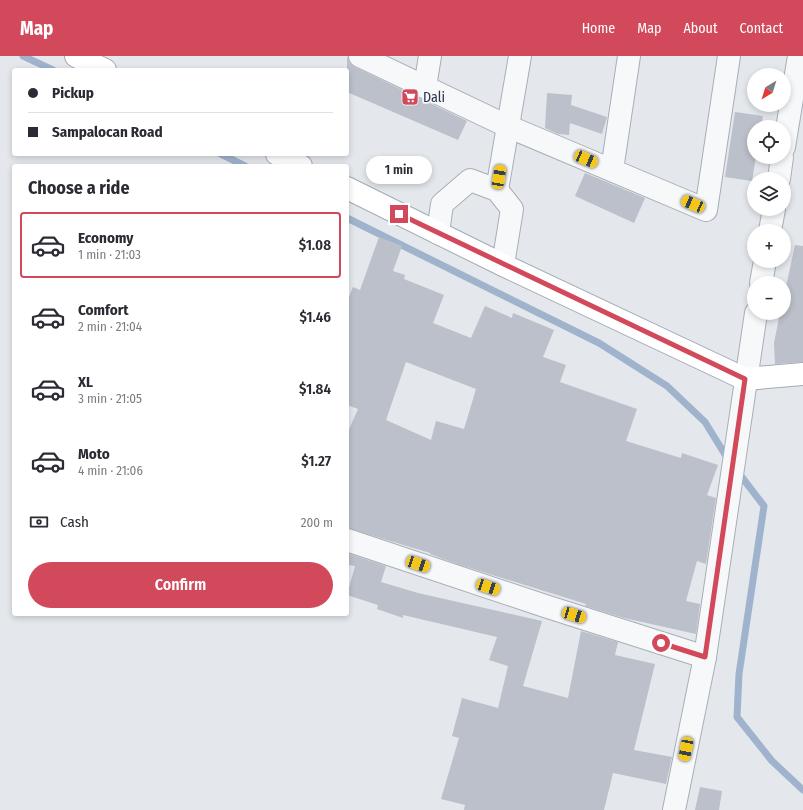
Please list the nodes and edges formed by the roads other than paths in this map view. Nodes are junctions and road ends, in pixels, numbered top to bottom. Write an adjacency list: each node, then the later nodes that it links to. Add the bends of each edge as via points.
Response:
1 (76, 56): 8 (main road)
2 (360, 56): 9 (street)
3 (430, 56): 9 (street)
4 (520, 56): 11 (street)
5 (629, 56): 14 (street)
6 (730, 56): 14 (street, via 706,210)
7 (799, 56): 10 (street)
8 (101, 68)
9 (425, 87): 11 (street)
10 (788, 120)
11 (507, 126): 14 (street); 16 (street)
12 (281, 156): 13 (main road)
13 (297, 164)
14 (612, 170)
15 (349, 189): 17 (main road)
16 (497, 190): 17 (street, via 470,180 442,204); 18 (street, via 512,209)
17 (438, 233): 18 (main road)
18 (502, 265): 21 (main road)
19 (755, 320): 21 (street)
20 (803, 374): 21 (main road)
21 (745, 379): 23 (street)
22 (349, 541): 23 (street)
23 (705, 657): 24 (street)
24 (674, 810)

